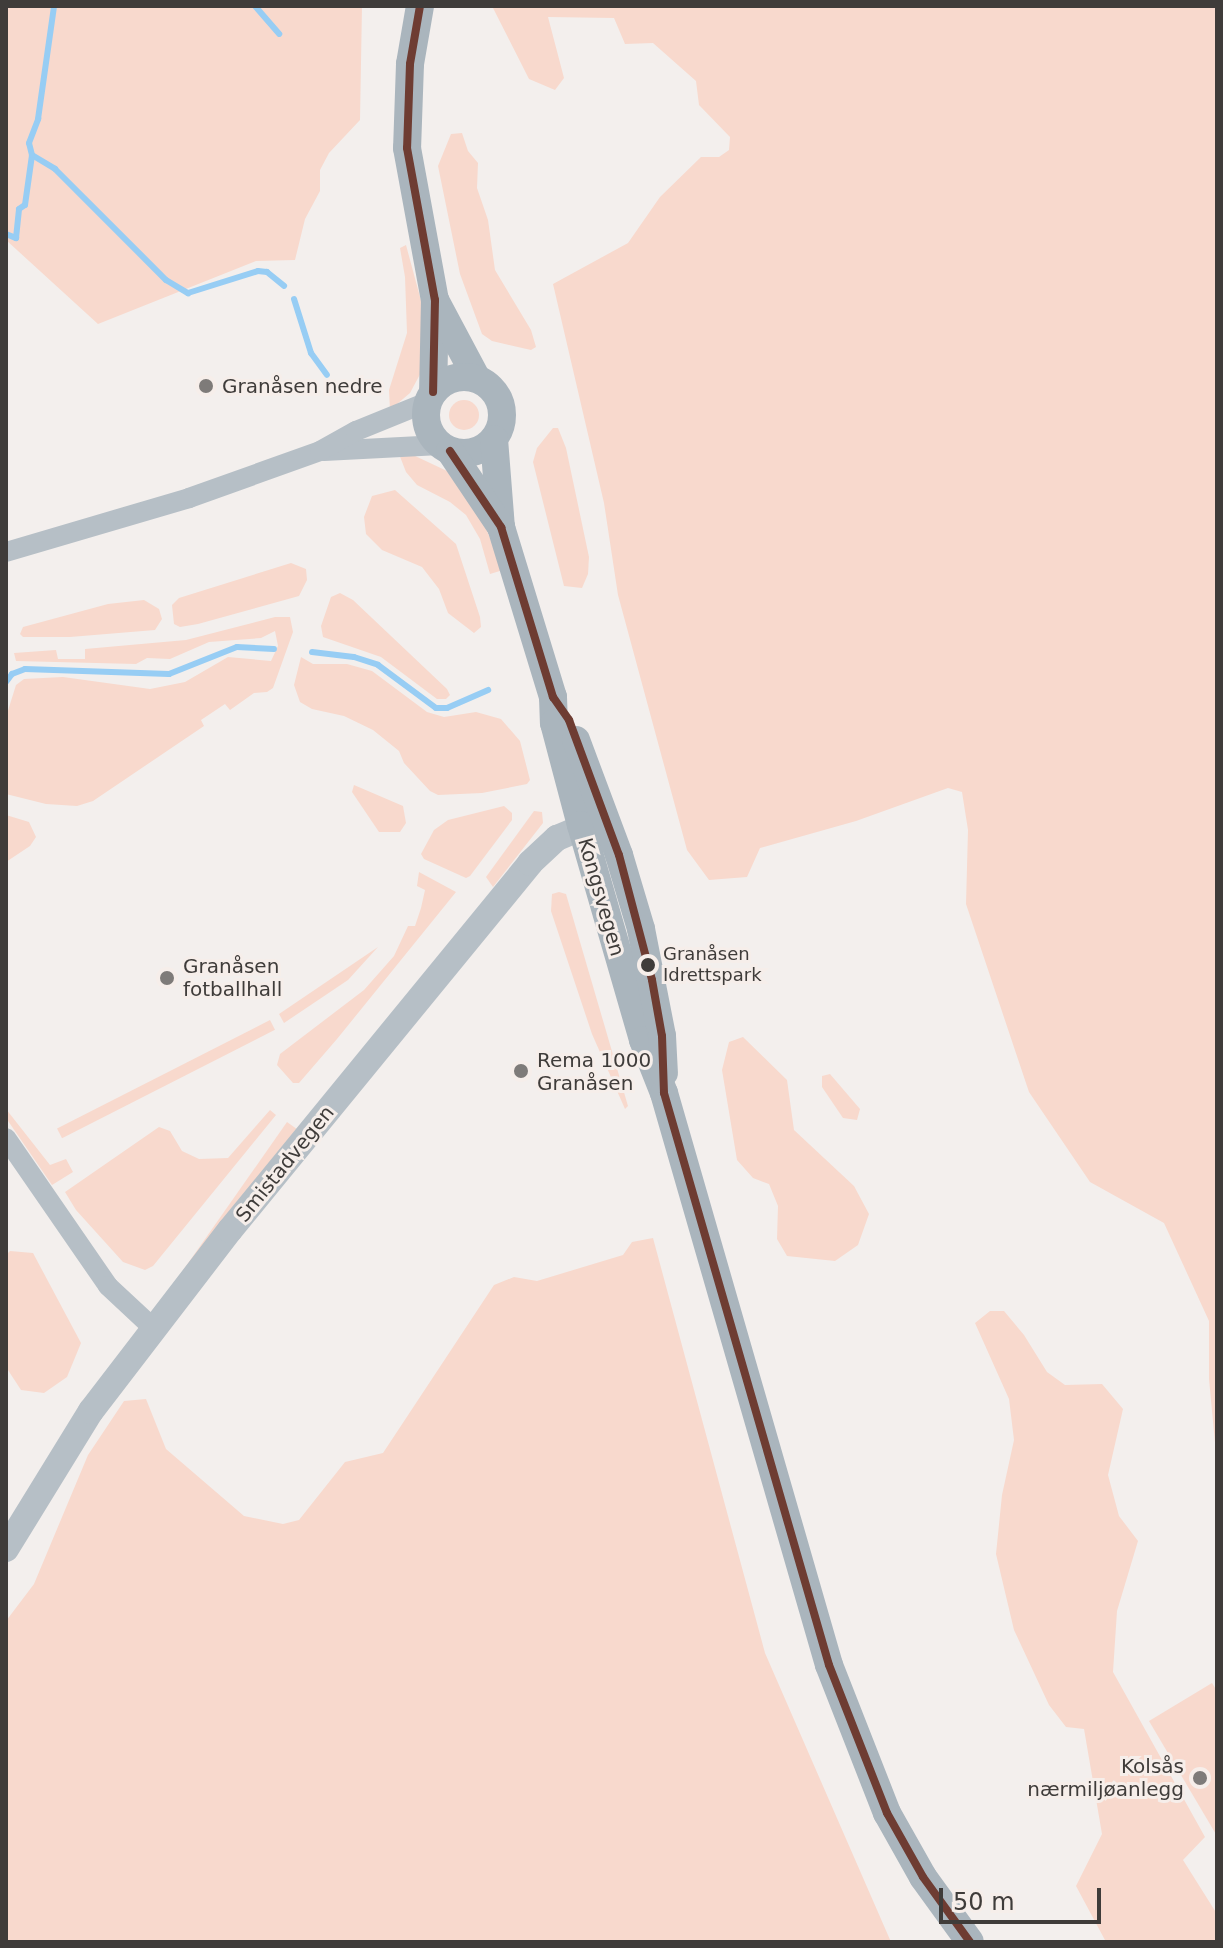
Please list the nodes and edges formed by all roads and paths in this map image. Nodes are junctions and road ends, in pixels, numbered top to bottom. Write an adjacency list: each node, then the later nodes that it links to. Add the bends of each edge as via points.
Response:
1 (420, 6): 2 (main road, Kongsvegen, via 410,64 407,148)
2 (435, 300): 3 (main road, Kongsvegen); 4 (main road, Kongsvegen)
3 (477, 379): 4 (main road, via 453,378); 5 (main road, Kongsvegen, via 501,405)
4 (430, 397): 6 (main road, Kongsvegen, via 427,426); 7 (street)
5 (494, 439): 6 (main road, via 474,452); 8 (main road, Kongsvegen)
6 (445, 448): 7 (street); 8 (main road, Kongsvegen)
7 (320, 451): 9 (street, via 189,498)
8 (501, 527): 10 (main road, Kongsvegen, via 553,697 554,723)
9 (6, 552)
10 (593, 822): 12 (street, Smistadvegen, via 557,838 530,863); 14 (main road, Kongsvegen, via 643,1040 664,1093 829,1665 887,1813 923,1877)
11 (6, 1138): 12 (street, via 108,1286)
12 (152, 1327): 13 (street, Smistadvegen, via 91,1411)
13 (6, 1549)
14 (970, 1942)

